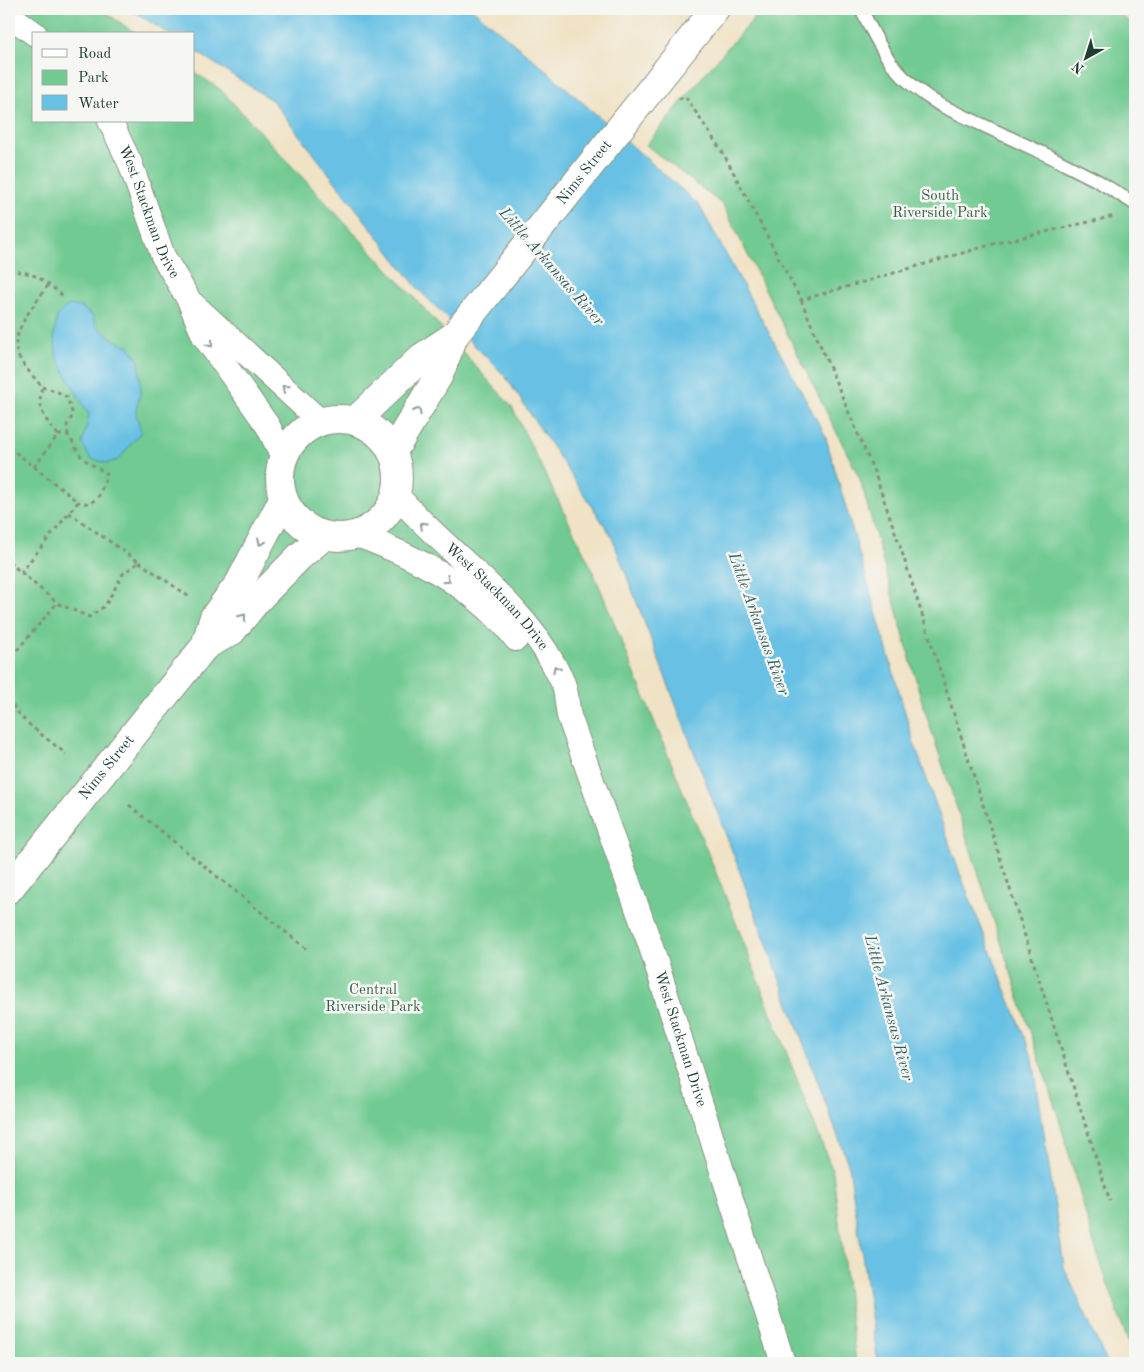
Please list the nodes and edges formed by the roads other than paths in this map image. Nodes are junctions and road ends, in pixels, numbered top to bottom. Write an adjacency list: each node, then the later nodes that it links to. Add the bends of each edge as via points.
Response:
1 (715, 9): 8 (street, Nims Street)
2 (861, 9): 6 (lane, via 896,71 917,91 1098,181)
3 (9, 14): 4 (street)
4 (32, 32)
5 (110, 122): 7 (street, West Stackman Drive, via 130,163 162,256)
6 (1135, 204)
7 (189, 300): 10 (street, West Stackman Drive, one-way to 7); 12 (street, West Stackman Drive, one-way to 12, via 204,336 268,426)
8 (454, 336): 9 (street, Nims Street, via 421,358); 11 (street, Nims Street, one-way to 8, via 438,375)
9 (355, 421): 10 (street); 11 (street, via 377,434)
10 (321, 422): 12 (street, via 305,429)
11 (392, 452): 13 (street, via 397,466)
12 (283, 457): 14 (street, via 280,471)
13 (396, 494): 15 (street, via 388,512 374,526); 18 (street, West Stackman Drive, one-way to 13, via 564,684 547,652 488,585 416,518)
14 (283, 499): 16 (street, via 307,528); 17 (street, Nims Street, one-way to 17, via 240,582 214,617)
15 (357, 535): 16 (street, via 341,538); 18 (street, West Stackman Drive, one-way to 18, via 433,570 478,601 510,631 534,663 551,695)
16 (324, 536): 17 (street, Nims Street, one-way to 16, via 232,631 258,599)
17 (205, 646): 19 (street, Nims Street)
18 (569, 716): 20 (street, West Stackman Drive, via 651,947)
19 (9, 889)
20 (783, 1363)

